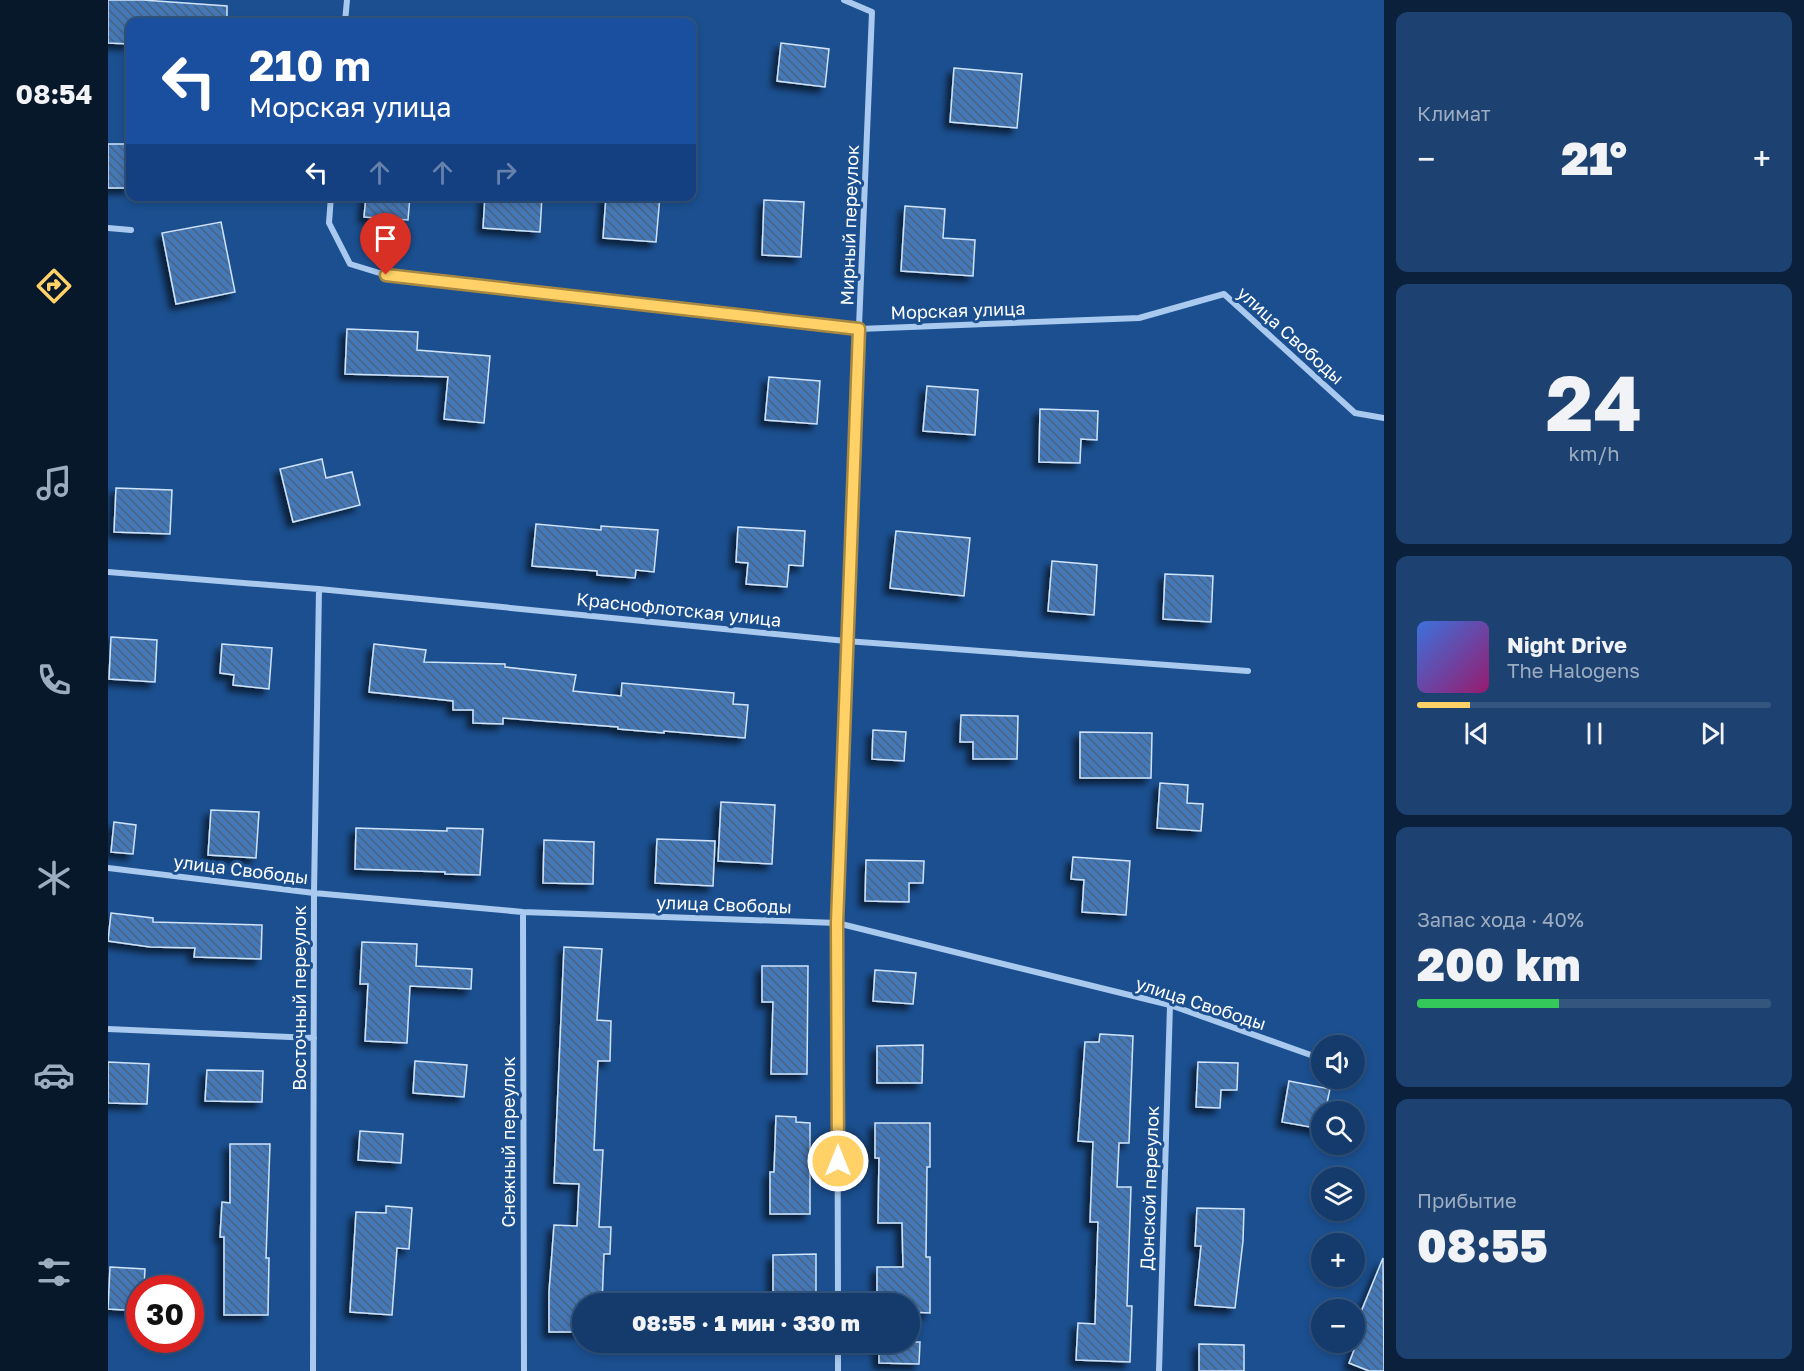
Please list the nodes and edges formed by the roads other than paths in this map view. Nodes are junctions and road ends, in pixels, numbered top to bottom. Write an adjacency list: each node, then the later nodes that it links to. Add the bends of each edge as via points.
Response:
1 (347, 0): 3 (street)
2 (844, 0): 8 (street, Мирный переулок, via 872,12)
3 (345, 18)
4 (331, 201): 8 (street, Морская улица, via 329,223 350,264 386,275)
5 (108, 228): 6 (street)
6 (132, 230)
7 (1139, 318): 8 (street, Морская улица); 9 (street, улица Свободы, via 1224,294 1355,413)
8 (859, 329): 12 (street, Мирный переулок)
9 (1384, 418)
10 (108, 572): 11 (street, Краснофлотская улица)
11 (319, 590): 12 (street, Краснофлотская улица); 15 (street, Восточный переулок)
12 (846, 641): 13 (street, Краснофлотская улица); 17 (street, Мирный переулок)
13 (1248, 671)
14 (108, 867): 15 (street, улица Свободы)
15 (314, 892): 16 (street, улица Свободы); 20 (street, Восточный переулок)
16 (522, 912): 17 (street, улица Свободы); 25 (street, Снежный переулок)
17 (837, 923): 18 (street, улица Свободы); 22 (street, Мирный переулок)
18 (1170, 1005): 21 (street, улица Свободы); 27 (street, Донской переулок)
19 (108, 1029): 20 (street)
20 (314, 1038): 24 (street, Восточный переулок)
21 (1311, 1055)
22 (838, 1293)
23 (838, 1353): 26 (street)
24 (313, 1371)
25 (524, 1371)
26 (838, 1371)
27 (1159, 1371)

